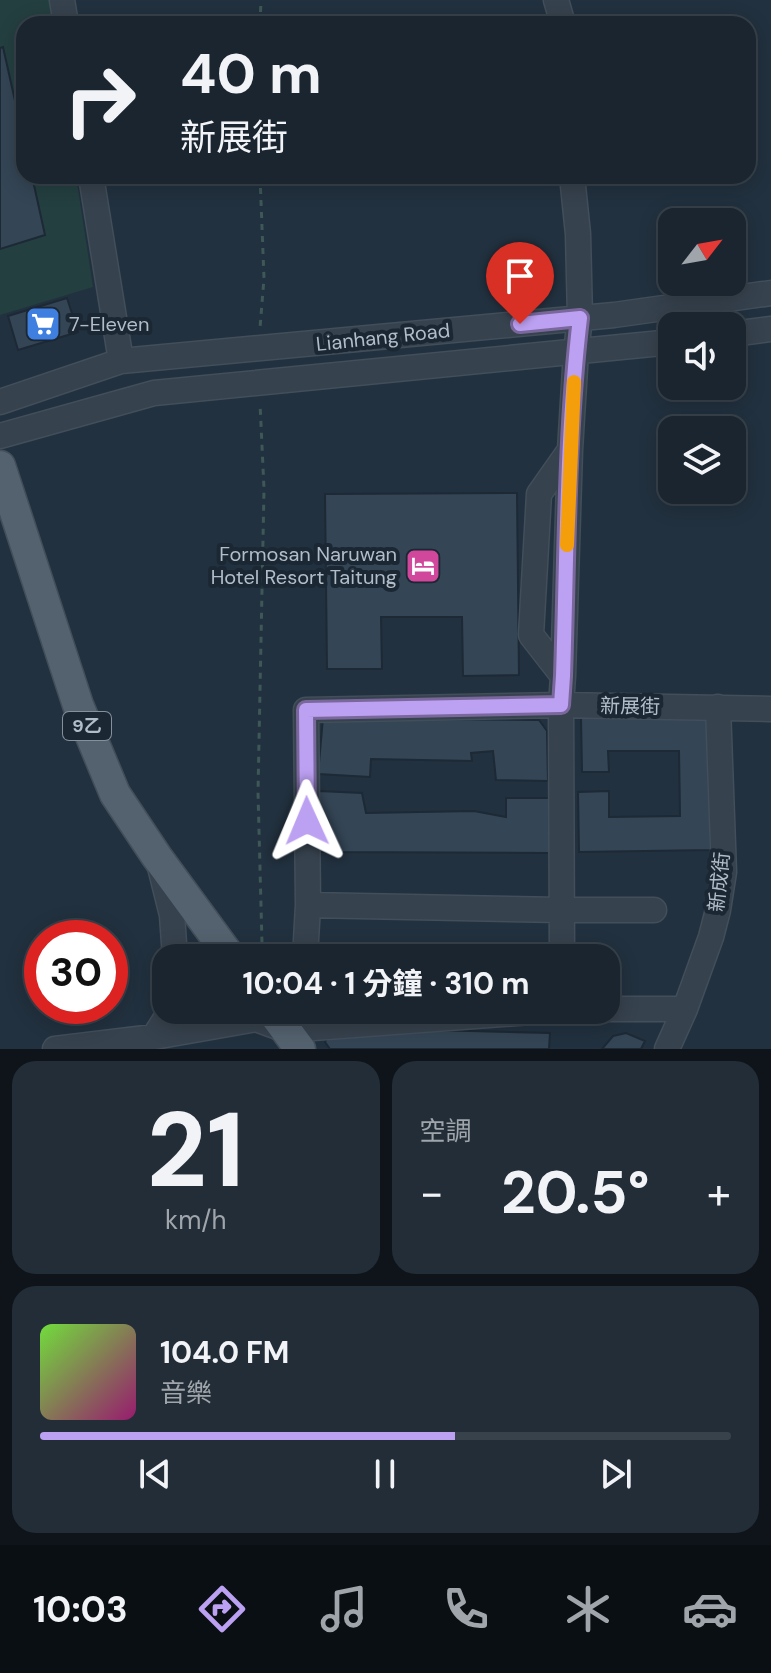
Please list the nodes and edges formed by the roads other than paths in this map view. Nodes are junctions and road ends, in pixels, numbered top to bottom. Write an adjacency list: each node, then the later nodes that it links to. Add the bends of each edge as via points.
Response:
1 (92, 184): 10 (street)
2 (573, 184): 4 (street)
3 (771, 293): 4 (street, Lianhang Road)
4 (580, 318): 7 (street, Lianhang Road); 9 (street)
5 (771, 329): 6 (street)
6 (746, 332)
7 (325, 343): 10 (street, Lianhang Road); 11 (street)
8 (658, 343): 9 (street, Lianhang Road)
9 (576, 352): 11 (street, Lianhang Road); 14 (street)
10 (121, 361): 12 (street, Lianhang Road)
11 (326, 376): 13 (street, Lianhang Road, via 154,393)
12 (0, 402)
13 (0, 436)
14 (570, 450): 16 (street); 16 (street, via 539,494 531,635)
15 (0, 466): 20 (main road, 9乙, via 78,705 115,794)
16 (563, 676): 17 (street)
17 (561, 705): 18 (street, 新展街); 21 (street, 新展街, via 306,710); 22 (street)
18 (718, 707): 19 (street, 新展街); 29 (street, 新成街, via 724,872 711,937)
19 (771, 709)
20 (157, 857): 24 (street); 25 (main road, 9乙)
21 (308, 905): 22 (street); 26 (street, 新展街)
22 (561, 910): 23 (street); 27 (street)
23 (654, 910)
24 (174, 944)
25 (233, 944)
26 (306, 944)
27 (562, 944)
28 (620, 1009): 29 (street)
29 (685, 1009): 35 (street, 新成街)
30 (162, 1024): 33 (street)
31 (368, 1024): 32 (street)
32 (287, 1030): 33 (street, via 256,1019)
33 (154, 1037): 34 (street)
34 (55, 1049)
35 (667, 1049)

